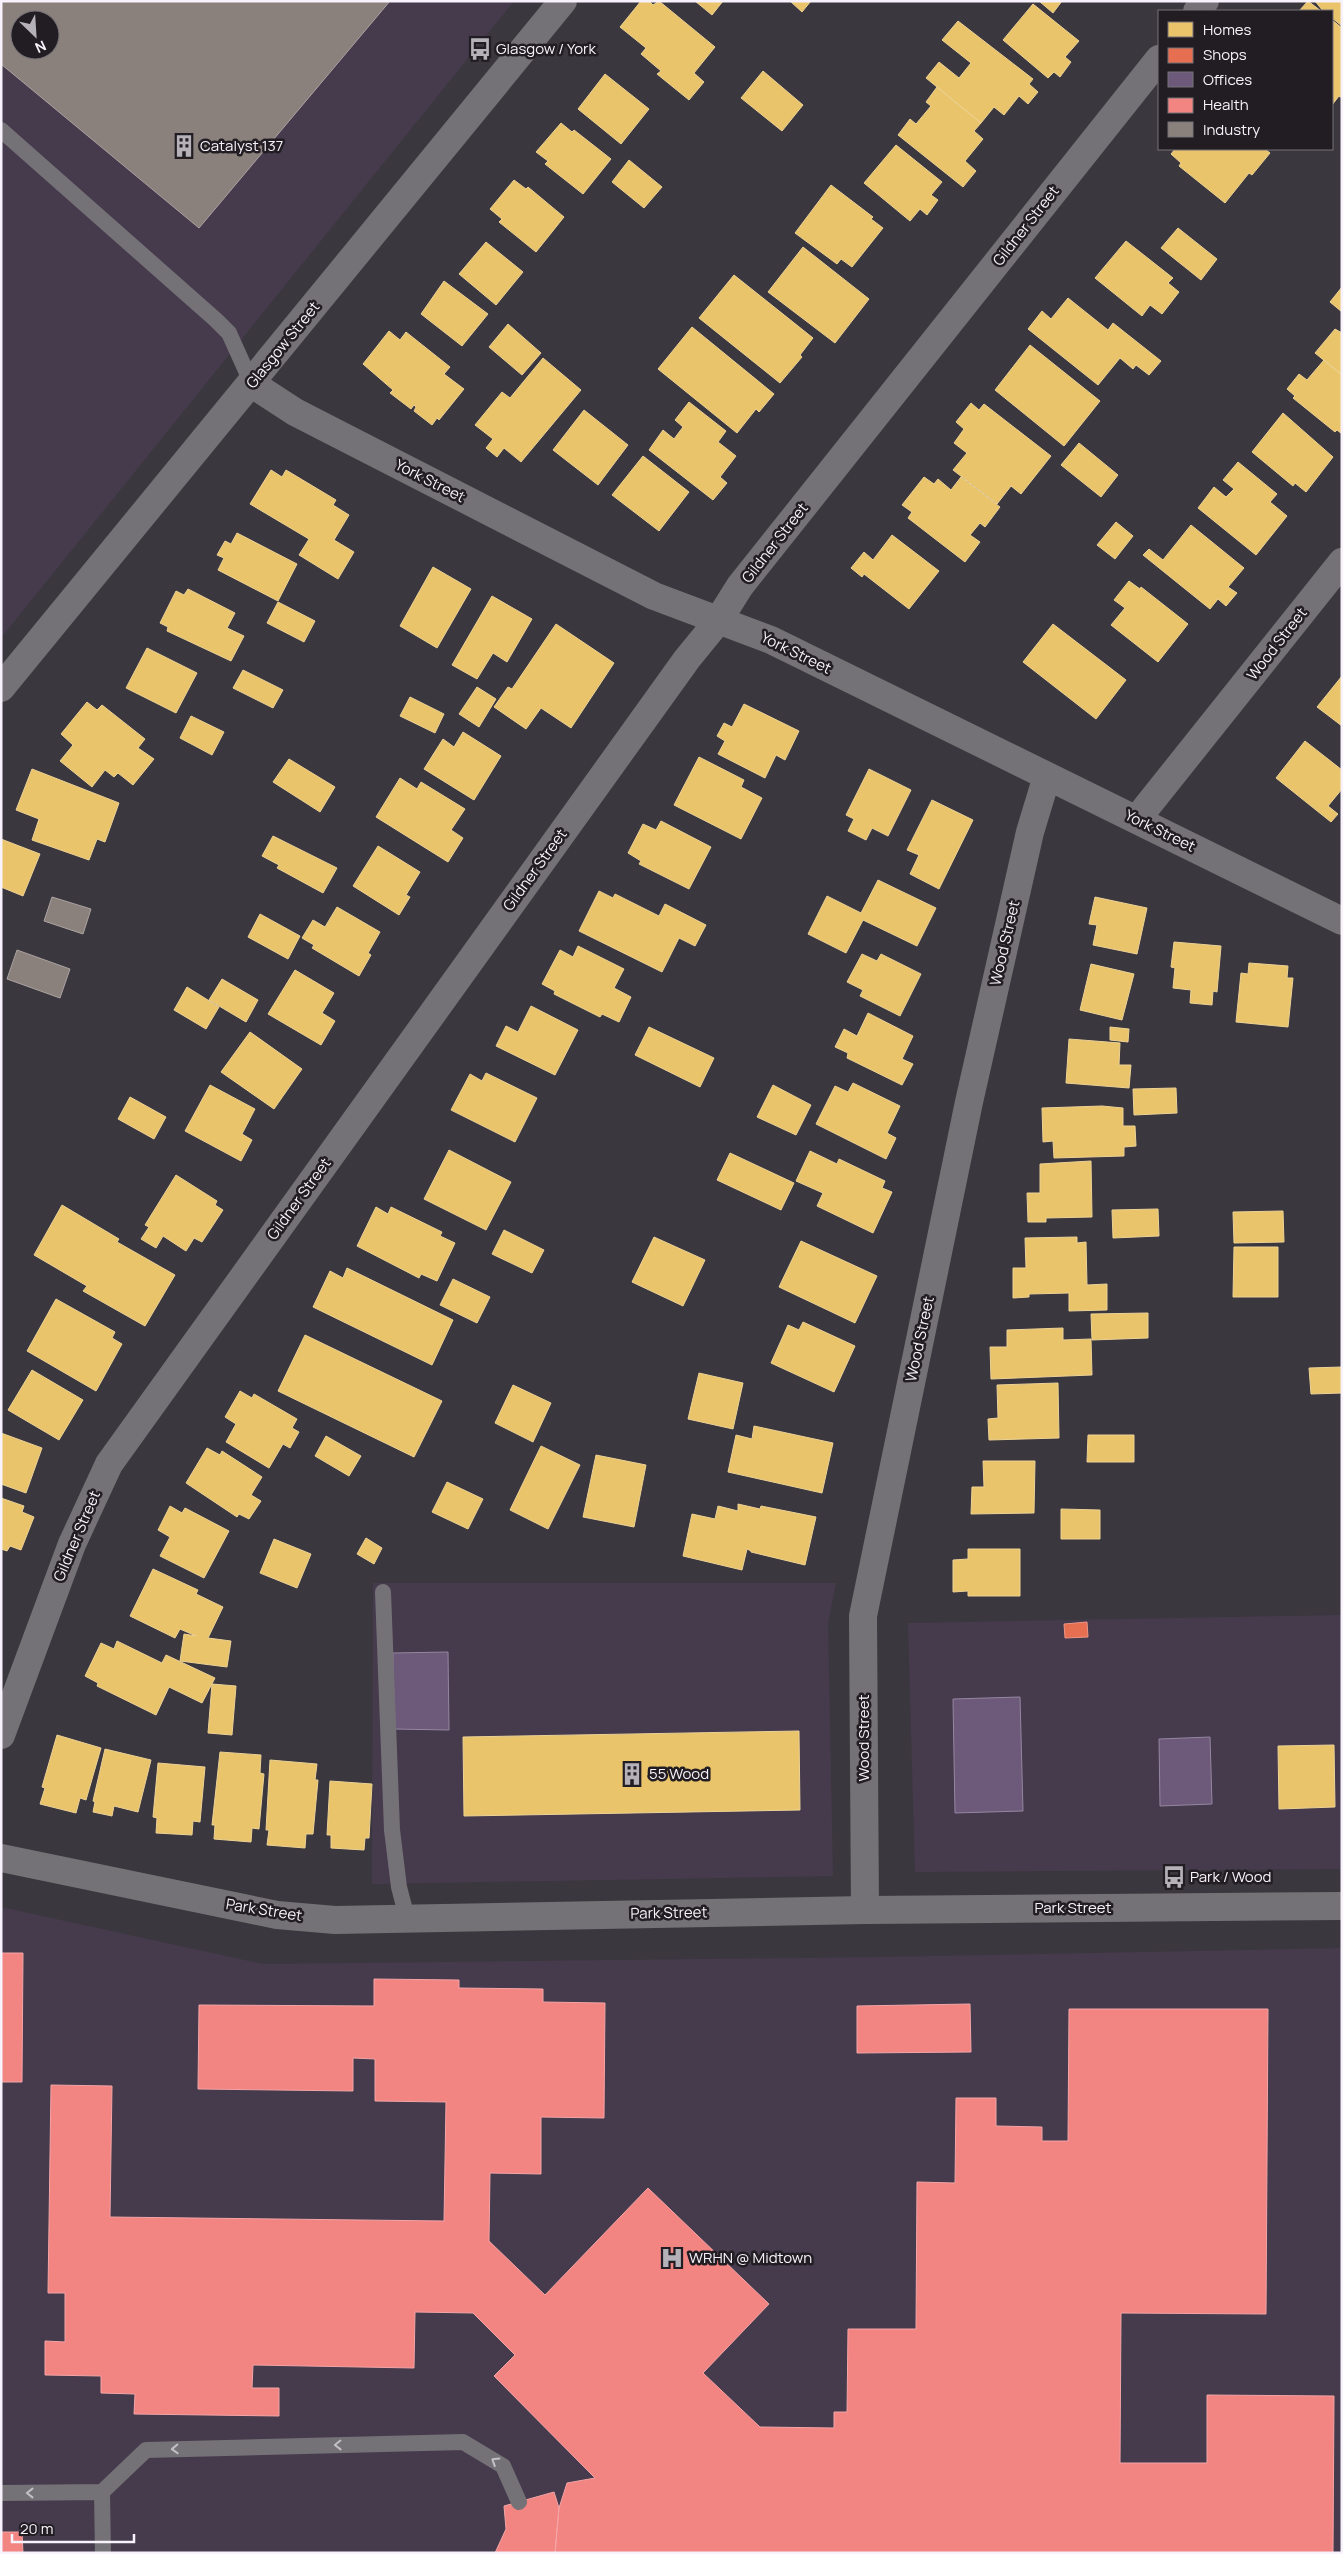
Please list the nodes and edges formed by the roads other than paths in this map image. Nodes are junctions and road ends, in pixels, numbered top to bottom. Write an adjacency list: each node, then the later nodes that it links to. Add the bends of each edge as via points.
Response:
1 (563, 1): 4 (street, Glasgow Street)
2 (1158, 60): 6 (street, Gildner Street, via 740,586)
3 (1, 130): 4 (lane, via 229,333)
4 (252, 384): 6 (street, York Street, via 295,412 646,591); 7 (street, Glasgow Street)
5 (1342, 562): 9 (street, Wood Street)
6 (718, 621): 8 (street, York Street, via 771,640); 12 (street, Gildner Street, via 686,659 109,1464 72,1544)
7 (1, 688)
8 (1047, 776): 9 (street, York Street); 15 (street, Wood Street, via 1030,832 969,1102 863,1616)
9 (1138, 819): 10 (street, York Street)
10 (1342, 921)
11 (383, 1592): 16 (lane, via 392,1830 399,1887)
12 (1, 1736)
13 (1, 1858): 16 (street, Park Street, via 277,1915 335,1920)
14 (1342, 1906): 15 (street, Park Street)
15 (866, 1910): 16 (street, Park Street)
16 (407, 1918)
17 (102, 2492): 18 (lane, one-way to 18); 19 (lane, one-way to 17, via 503,2466 464,2442 146,2450); 20 (lane)
18 (1, 2493)
19 (519, 2502)
20 (103, 2553)

